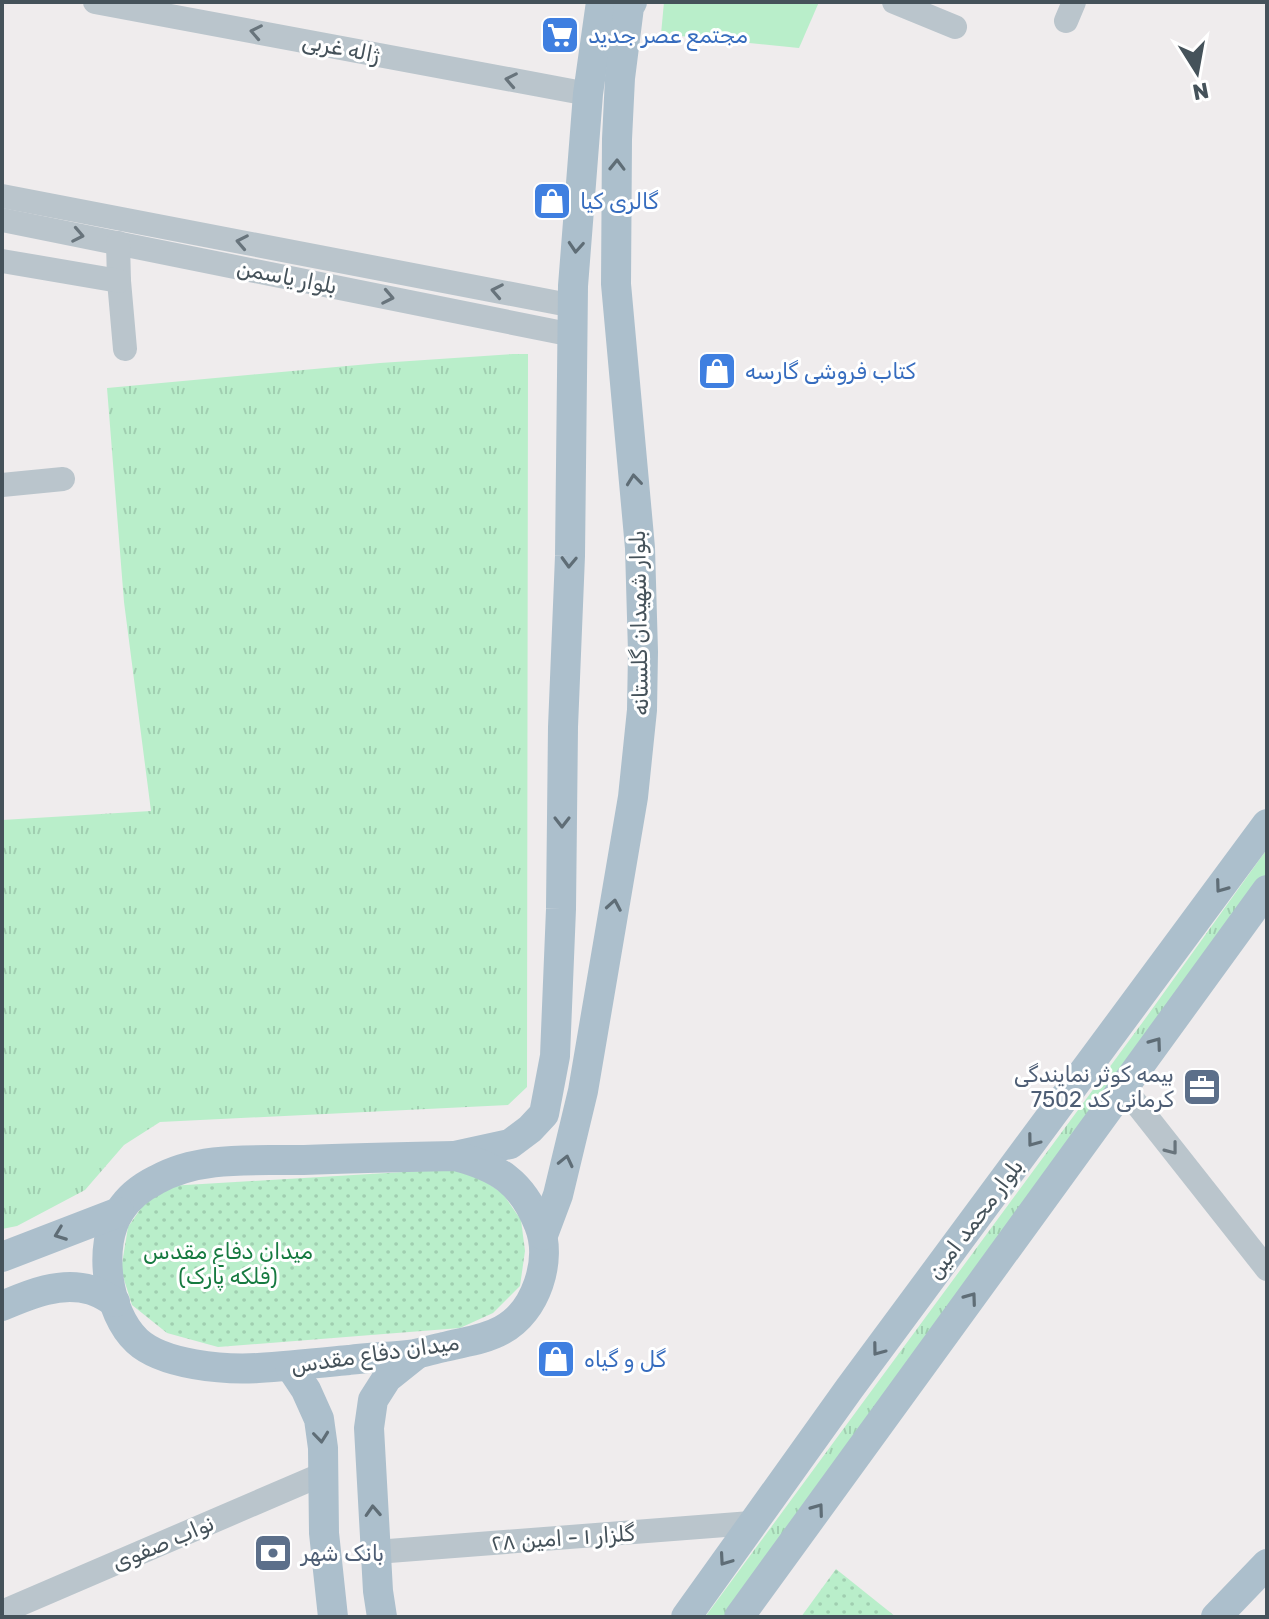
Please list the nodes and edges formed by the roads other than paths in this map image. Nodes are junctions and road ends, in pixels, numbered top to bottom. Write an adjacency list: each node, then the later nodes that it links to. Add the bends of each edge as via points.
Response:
1 (95, 2): 6 (street, ژاله غربی, one-way to 1)
2 (601, 2): 6 (main road)
3 (632, 2): 23 (main road, بلوار شهیدان گلستانه, one-way to 3, via 583,1091 633,797 642,710 640,548 616,284 620,78)
4 (894, 2): 5 (street)
5 (955, 27)
6 (588, 94): 13 (main road, one-way to 13)
7 (2, 196): 12 (street, بلوار یاسمن, one-way to 7)
8 (2, 220): 9 (street, بلوار یاسمن, one-way to 9)
9 (118, 243): 11 (street); 14 (street, بلوار یاسمن, one-way to 14)
10 (2, 261): 11 (street)
11 (119, 281): 15 (street)
12 (529, 297): 13 (street, بلوار یاسمن); 14 (street, via 534,314)
13 (573, 320): 14 (street, بلوار یاسمن); 21 (main road, one-way to 21, via 555,1056 544,1114 530,1129 510,1144)
14 (523, 325)
15 (125, 349)
16 (63, 479): 17 (street)
17 (2, 485)
18 (1267, 824): 31 (main road, بلوار محمد امین, one-way to 31)
19 (1267, 890): 20 (main road, بلوار محمد امین, one-way to 19)
20 (1124, 1088): 25 (street, one-way to 25); 38 (main road, بلوار محمد امین, one-way to 20)
21 (455, 1156): 22 (main road, میدان دفاع مقدس, via 218,1162 154,1180); 23 (main road, میدان دفاع مقدس, via 509,1179 528,1202)
22 (119, 1212): 24 (main road, one-way to 24); 26 (main road, میدان دفاع مقدس, via 108,1258)
23 (543, 1235): 28 (main road, میدان دفاع مقدس, via 544,1263 528,1308 504,1329)
24 (2, 1257)
25 (1267, 1269)
26 (115, 1302): 27 (main road, via 92,1290 63,1287); 29 (main road, میدان دفاع مقدس, via 137,1341 163,1356 236,1369)
27 (2, 1306)
28 (417, 1354): 29 (main road, میدان دفاع مقدس); 32 (main road, one-way to 28, via 369,1428 373,1400 387,1378)
29 (290, 1366): 30 (main road, one-way to 30, via 319,1419)
30 (323, 1474): 34 (street, نواب صفوی); 35 (main road)
31 (751, 1523): 32 (street, گلزار ۱ - امین ۲۸); 37 (main road, بلوار محمد امین, one-way to 37)
32 (376, 1552): 36 (main road)
33 (1267, 1564): 39 (main road)
34 (2, 1612)
35 (333, 1617)
36 (382, 1617)
37 (686, 1617)
38 (739, 1617)
39 (1216, 1617)

